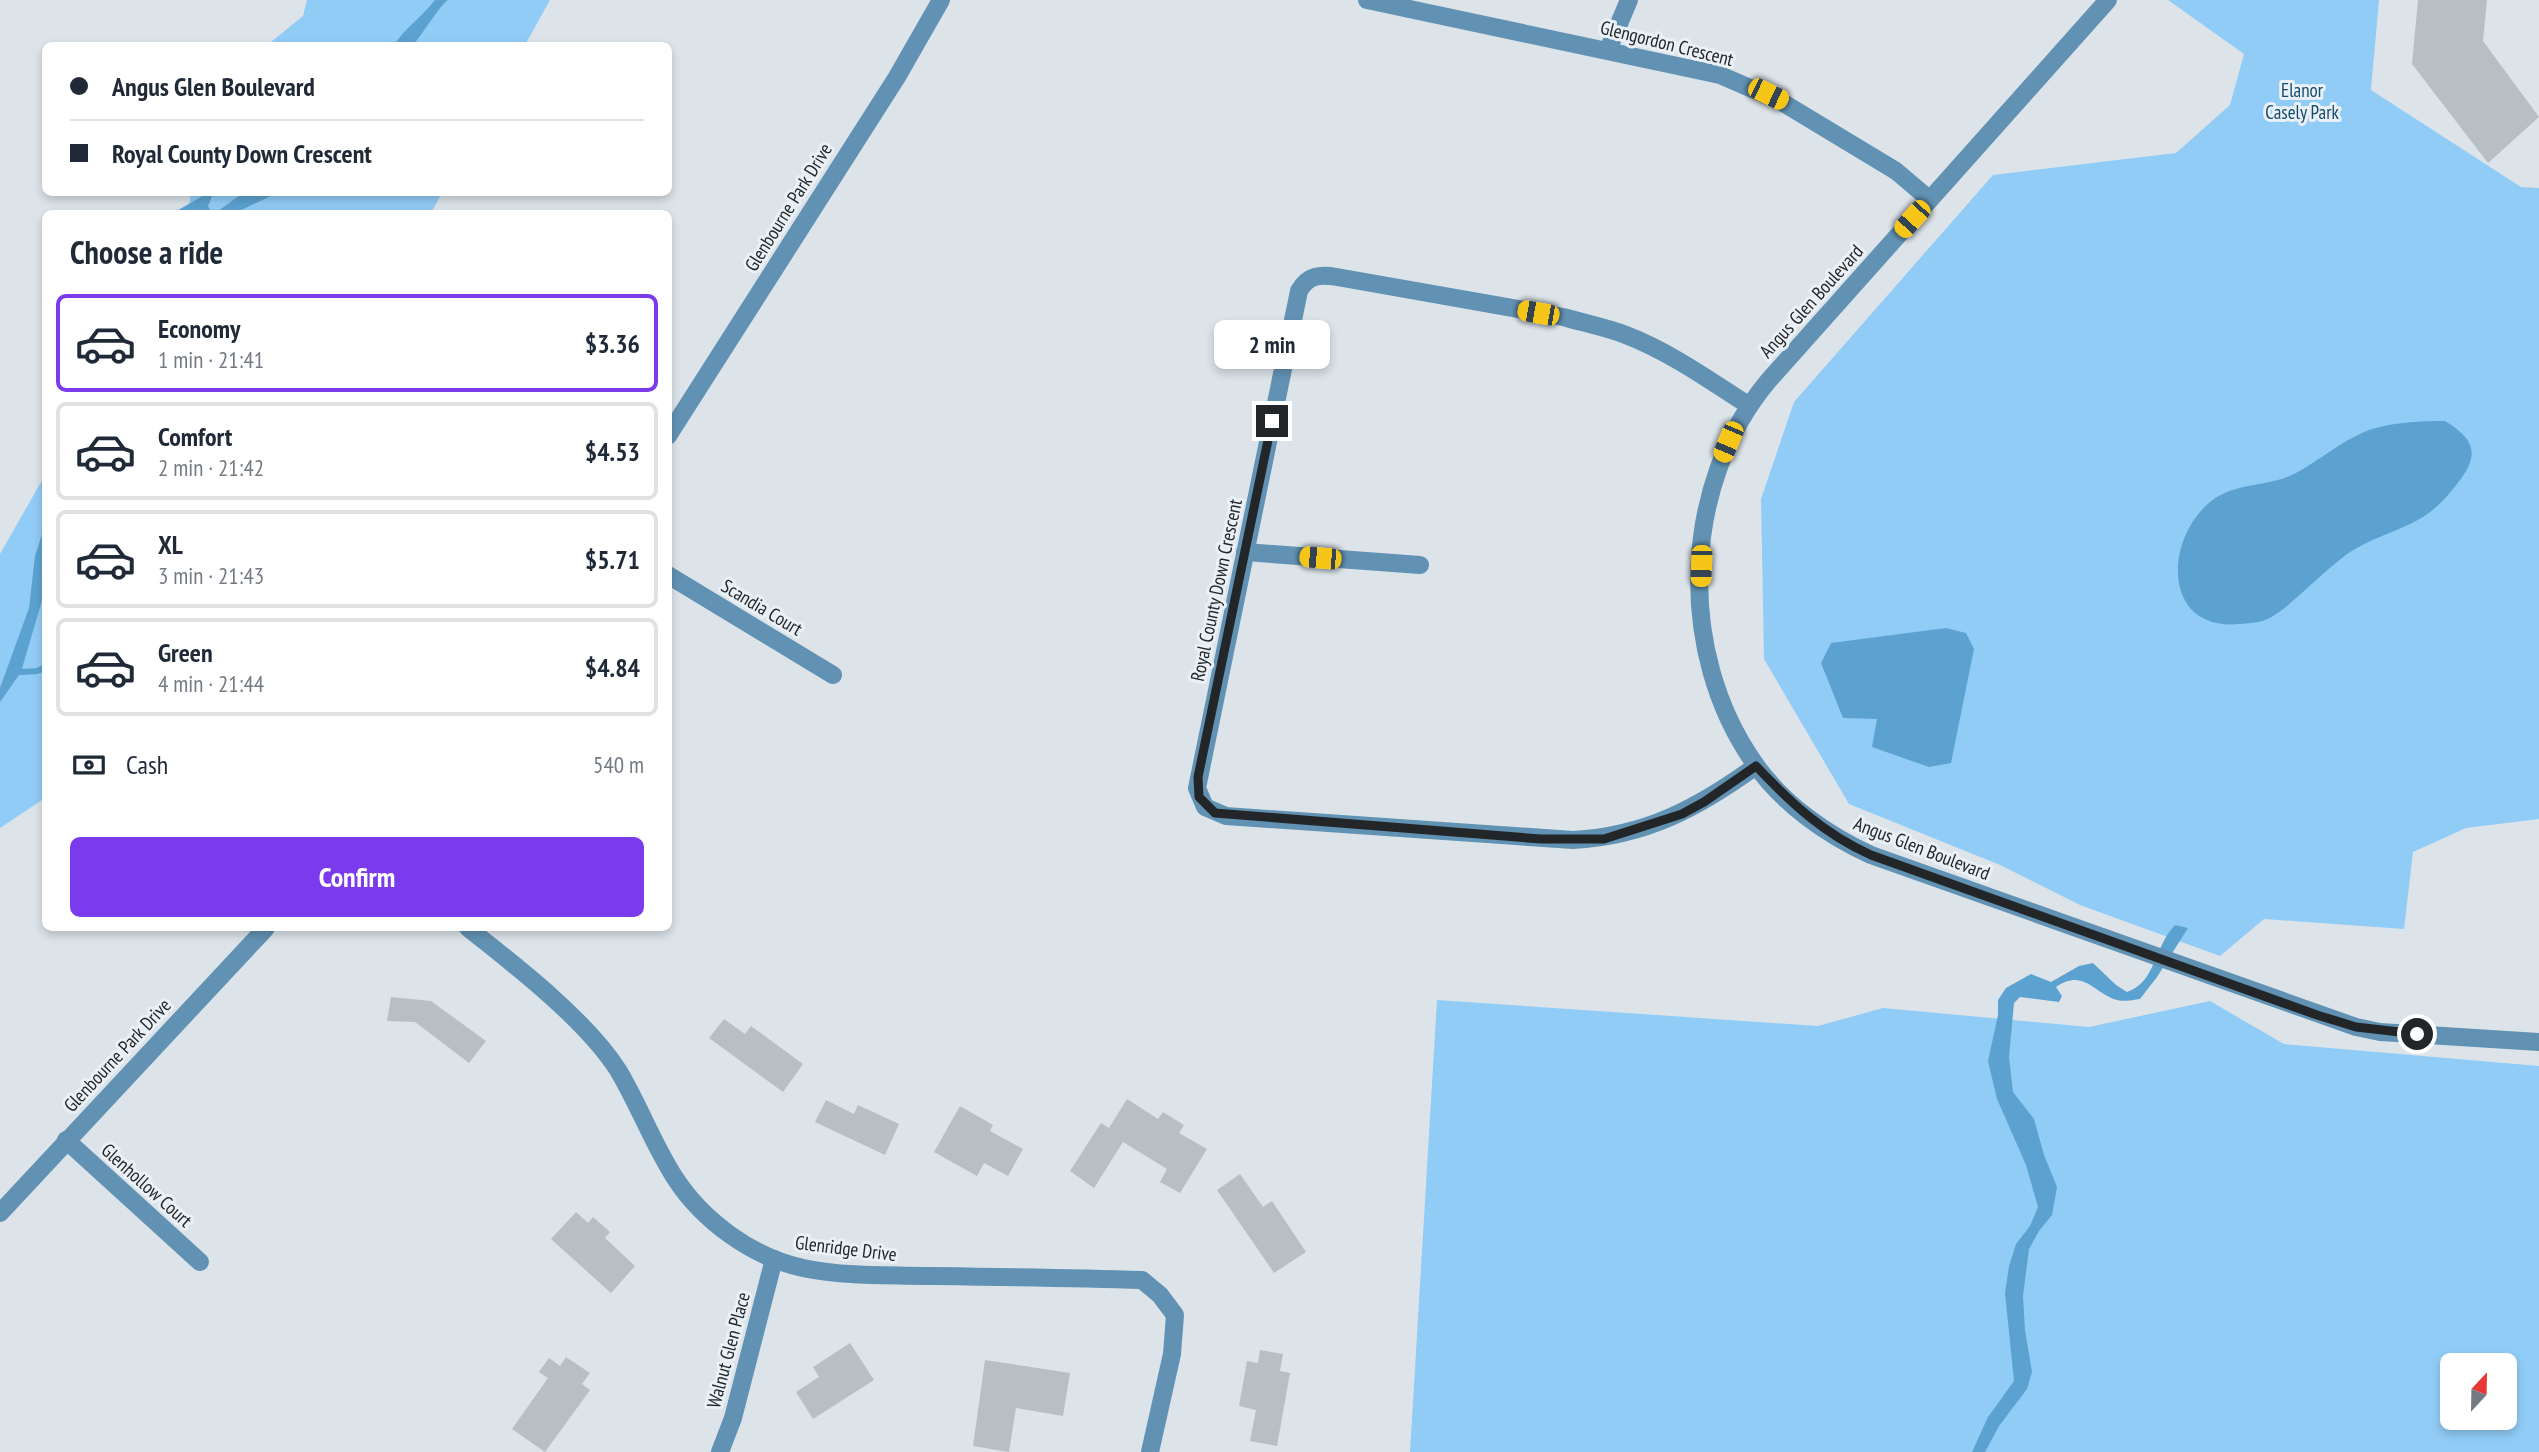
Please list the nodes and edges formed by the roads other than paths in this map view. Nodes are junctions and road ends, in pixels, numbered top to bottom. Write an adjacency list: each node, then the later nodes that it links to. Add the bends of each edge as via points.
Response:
1 (941, 0): 8 (street, Glenbourne Park Drive, via 897,77)
2 (1367, 0): 5 (street, Glengordon Crescent)
3 (1629, 0): 5 (street)
4 (2108, 0): 6 (street, Angus Glen Boulevard)
5 (1608, 50): 6 (street, Glengordon Crescent, via 1687,66 1755,88 1896,171)
6 (1929, 199): 7 (street, Angus Glen Boulevard)
7 (1748, 405): 9 (street, Royal County Down Crescent, via 1669,355 1596,326 1351,279 1313,277 1299,291); 13 (street, Angus Glen Boulevard, via 1709,492 1702,535 1701,603 1717,691)
8 (672, 430)
9 (1245, 552): 10 (street); 13 (street, Royal County Down Crescent, via 1198,777 1199,797 1215,813 1541,839 1604,839 1682,814)
10 (1420, 565)
11 (672, 577): 12 (street, Scandia Court)
12 (833, 674)
13 (1756, 766): 16 (street, Angus Glen Boulevard, via 1810,819 1855,848 2356,1027)
14 (264, 931): 17 (street, Glenbourne Park Drive)
15 (472, 931): 19 (street, Glenridge Drive, via 556,1002 617,1069 675,1179 698,1206 732,1237)
16 (2539, 1042)
17 (66, 1140): 18 (street, Glenbourne Park Drive); 20 (street, Glenhollow Court)
18 (0, 1213)
19 (774, 1259): 21 (street, Walnut Glen Place); 22 (street, Glenridge Drive, via 804,1268 876,1275 1142,1280 1175,1315 1172,1354)
20 (200, 1262)
21 (720, 1452)
22 (1150, 1452)

